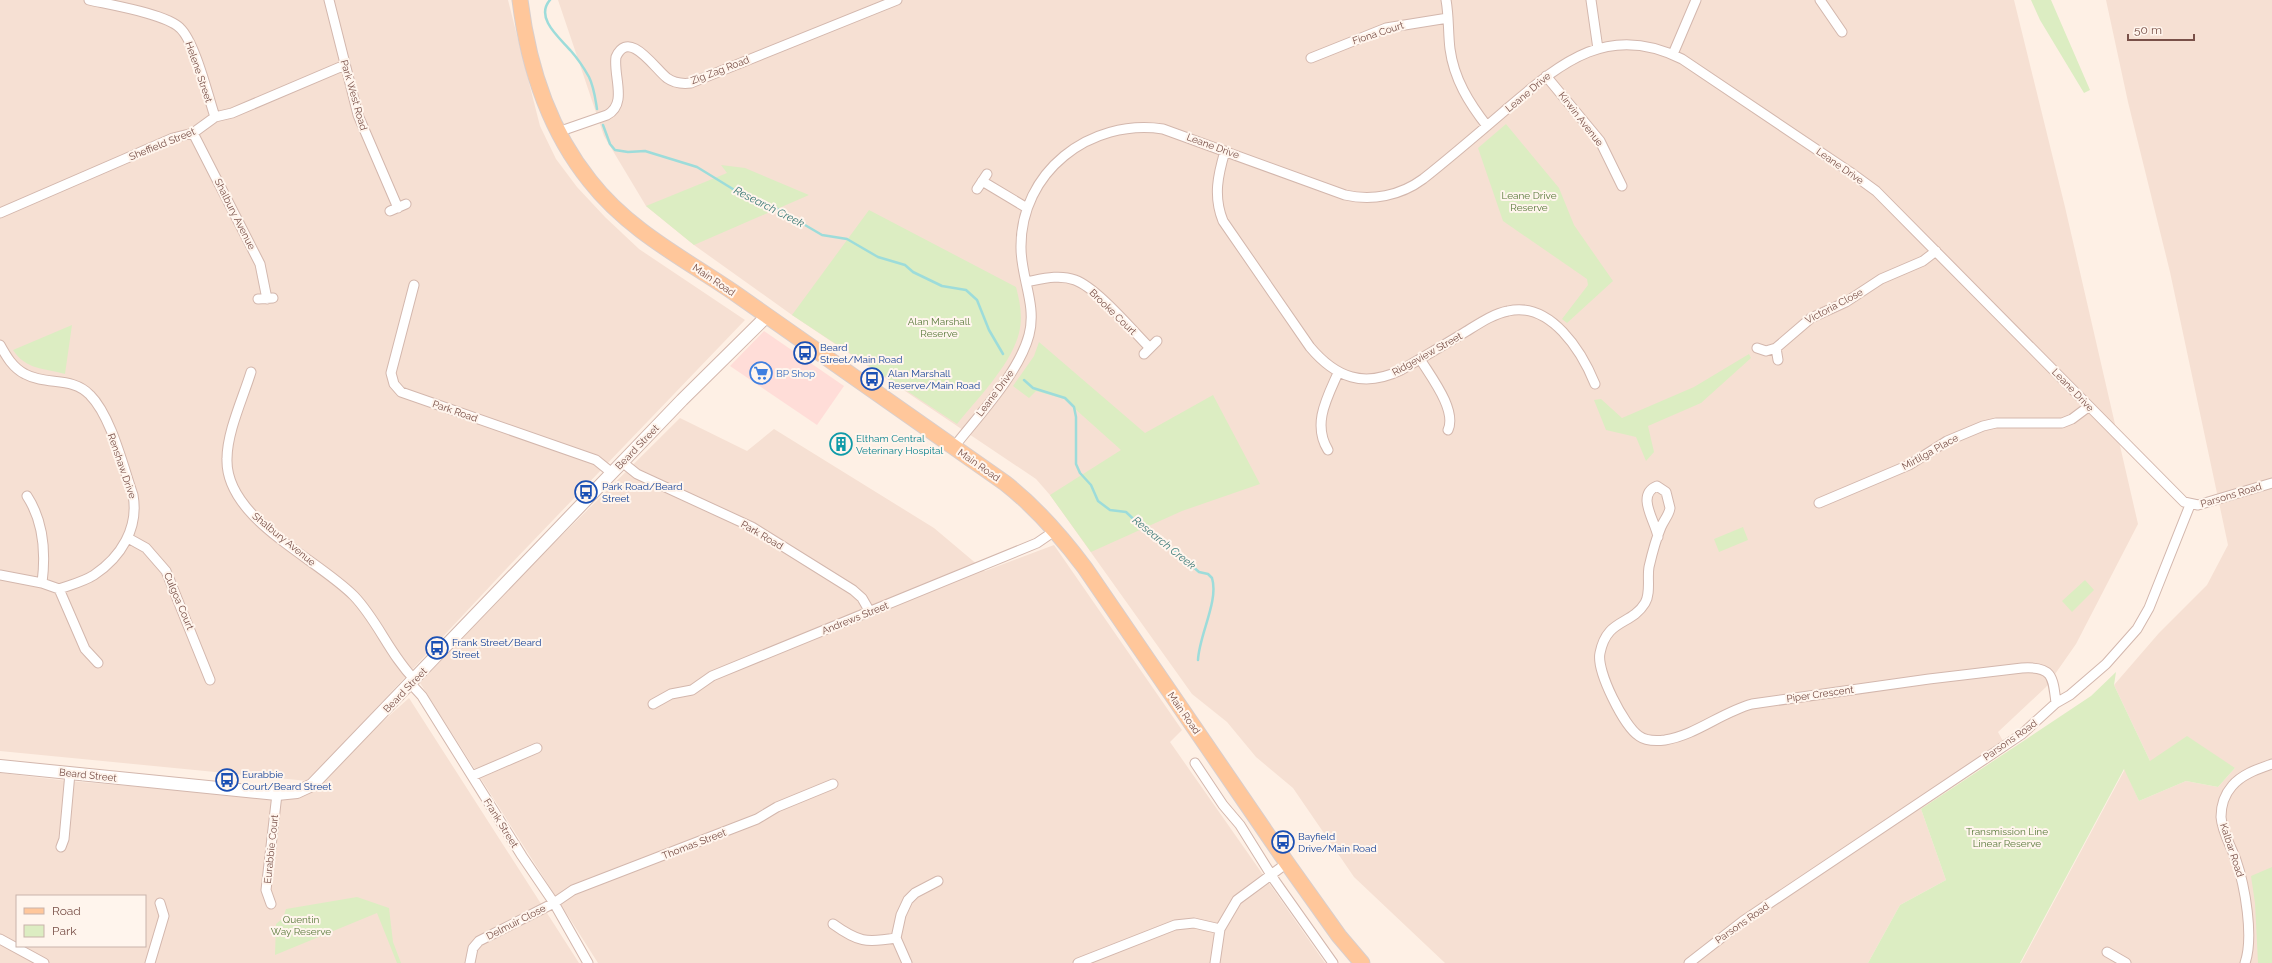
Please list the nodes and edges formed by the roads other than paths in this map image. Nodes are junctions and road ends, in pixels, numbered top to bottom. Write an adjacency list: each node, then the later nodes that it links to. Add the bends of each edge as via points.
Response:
1 (89, 0): 16 (street, Helene Street, via 160,18 180,28 191,46)
2 (329, 0): 14 (street, Park West Road)
3 (520, 0): 18 (main road, Main Road, via 535,72)
4 (897, 0): 18 (street, Zig Zag Road, via 691,83 671,80 641,53 633,48 626,48 616,57 618,99 614,111)
5 (1446, 0): 9 (street)
6 (1591, 0): 11 (street)
7 (1696, 0): 12 (street)
8 (1820, 0): 10 (street)
9 (1448, 18): 13 (street, Fiona Court, via 1386,28); 17 (street, via 1451,59 1457,78 1469,102)
10 (1842, 32)
11 (1598, 49): 12 (street, Leane Drive, via 1637,46); 15 (street, Leane Drive, via 1574,58)
12 (1673, 54): 26 (street, Leane Drive, via 1860,179)
13 (1311, 58)
14 (345, 65): 16 (street, Sheffield Street, via 232,113); 23 (street, Park West Road, via 361,122)
15 (1546, 76): 17 (street, Leane Drive); 22 (street, Kirwin Avenue, via 1600,141)
16 (214, 117): 19 (street, Sheffield Street)
17 (1487, 126): 20 (street, Leane Drive, via 1417,183 1396,193 1378,197 1361,198 1336,192)
18 (558, 132): 30 (main road, Main Road, via 589,180 620,214 658,243)
19 (193, 134): 25 (street, Sheffield Street, via 173,138); 29 (street, Shalbury Avenue, via 260,264)
20 (1225, 151): 24 (street, Leane Drive, via 1175,132 1155,128 1132,127 1106,132 1080,144 1056,162 1038,185); 38 (street, Ridgeview Street, via 1217,190 1218,206 1223,221 1310,348)
21 (982, 181): 24 (street)
22 (1622, 186)
23 (398, 208)
24 (1027, 208): 27 (street, Leane Drive, via 1021,246)
25 (0, 213)
26 (1936, 251): 34 (street, Victoria Close, via 1923,261 1881,279 1846,302 1811,318); 40 (street, Leane Drive)
27 (1026, 282): 31 (street, Brooke Court, via 1059,277 1081,283 1093,292 1147,351); 42 (street, Leane Drive, via 1031,314 1030,333 1025,349 1005,382)
28 (414, 285): 45 (street, Park Road, via 391,373 394,384 401,392 596,460)
29 (266, 299)
30 (767, 316): 42 (main road, Main Road); 44 (street, Beard Street)
31 (1157, 340)
32 (0, 345): 52 (street, Renshaw Drive, via 22,372 44,380 73,383 90,394 103,411 133,495 134,515)
33 (1757, 348): 34 (street, via 1766,351)
34 (1776, 348): 36 (street)
35 (1420, 359): 38 (street, Ridgeview Street, via 1393,374 1377,378 1360,378); 39 (street, Ridgeview Street, via 1493,316 1523,310 1543,318 1568,337 1585,360); 41 (street, via 1448,406 1451,420)
36 (1778, 360)
37 (251, 372): 59 (street, Shalbury Avenue, via 229,442 227,474 231,486 255,517 338,581 356,598)
38 (1338, 373): 43 (street, via 1321,417 1321,436)
39 (1595, 384)
40 (2088, 407): 48 (street, Mirtilga Place, via 2062,423 1996,423 1977,428 1947,441 1916,462); 49 (street, Leane Drive, via 2181,500)
41 (1448, 430)
42 (954, 447): 50 (main road, Main Road, via 1018,494)
43 (1328, 450)
44 (622, 462): 45 (street, Beard Street); 56 (street, Park Road, via 637,474 752,527 853,590 862,598)
45 (612, 473): 59 (street, Beard Street)
46 (2272, 483): 49 (street, Parsons Road, via 2198,505)
47 (27, 496): 54 (street, via 36,510 42,527)
48 (1818, 503)
49 (2190, 505): 60 (street, Parsons Road, via 2149,608 2137,629 2106,664 2070,696)
50 (1056, 530): 56 (street, Andrews Street, via 1037,543); 71 (main road, Main Road, via 1085,568)
51 (1658, 537): 51 (street, via 1647,506 1652,490 1658,486 1664,489 1670,505 1670,511); 60 (street, Piper Crescent, via 1649,568 1646,602 1609,631 1600,653 1602,673 1631,729 1643,738 1674,738 1752,704 2002,669 2033,667 2045,670 2053,682)
52 (128, 538): 55 (street, Renshaw Drive, via 120,551 92,576); 58 (street, Culgoa Court, via 146,548 166,571)
53 (0, 575): 54 (street)
54 (42, 583): 55 (street)
55 (59, 589): 57 (street, via 85,650)
56 (870, 612): 61 (street, Andrews Street, via 712,676 692,690 671,694)
57 (98, 663)
58 (210, 680)
59 (413, 682): 67 (street, Frank Street); 69 (street, Beard Street, via 312,785 297,792)
60 (2056, 703): 91 (street, Parsons Road, via 2022,734 1743,921)
61 (652, 704)
62 (537, 748): 67 (street)
63 (1195, 763): 72 (street)
64 (2272, 764): 93 (street, Kalbar Road, via 2237,781 2229,790 2222,808 2224,828 2245,894 2248,946)
65 (0, 766): 66 (street, Beard Street)
66 (70, 774): 69 (street, Beard Street); 70 (street)
67 (472, 776): 75 (street, Frank Street)
68 (833, 784): 75 (street, Thomas Street, via 777,807 757,819 573,890)
69 (277, 794): 76 (street, Eurabbie Court, via 266,890)
70 (61, 847)
71 (1287, 862): 72 (street); 90 (main road, Main Road, via 1339,936)
72 (1271, 873): 78 (street, via 1237,900); 89 (street)
73 (938, 881): 79 (street, via 915,893 908,900 901,915)
74 (160, 903): 83 (street, via 164,916)
75 (554, 903): 84 (street, Delmuir Close, via 479,941 473,948); 85 (street, Frank Street)
76 (271, 904)
77 (833, 924): 79 (street, via 852,937 872,942)
78 (1220, 929): 87 (street, via 1194,923 1175,925); 88 (street)
79 (896, 938): 86 (street)
80 (1, 943): 82 (street)
81 (2107, 952): 92 (street)
82 (44, 963)
83 (150, 963)
84 (470, 963)
85 (588, 963)
86 (907, 963)
87 (1078, 963)
88 (1215, 963)
89 (1333, 963)
90 (1362, 963)
91 (1689, 963)
92 (2126, 963)
93 (2245, 963)

